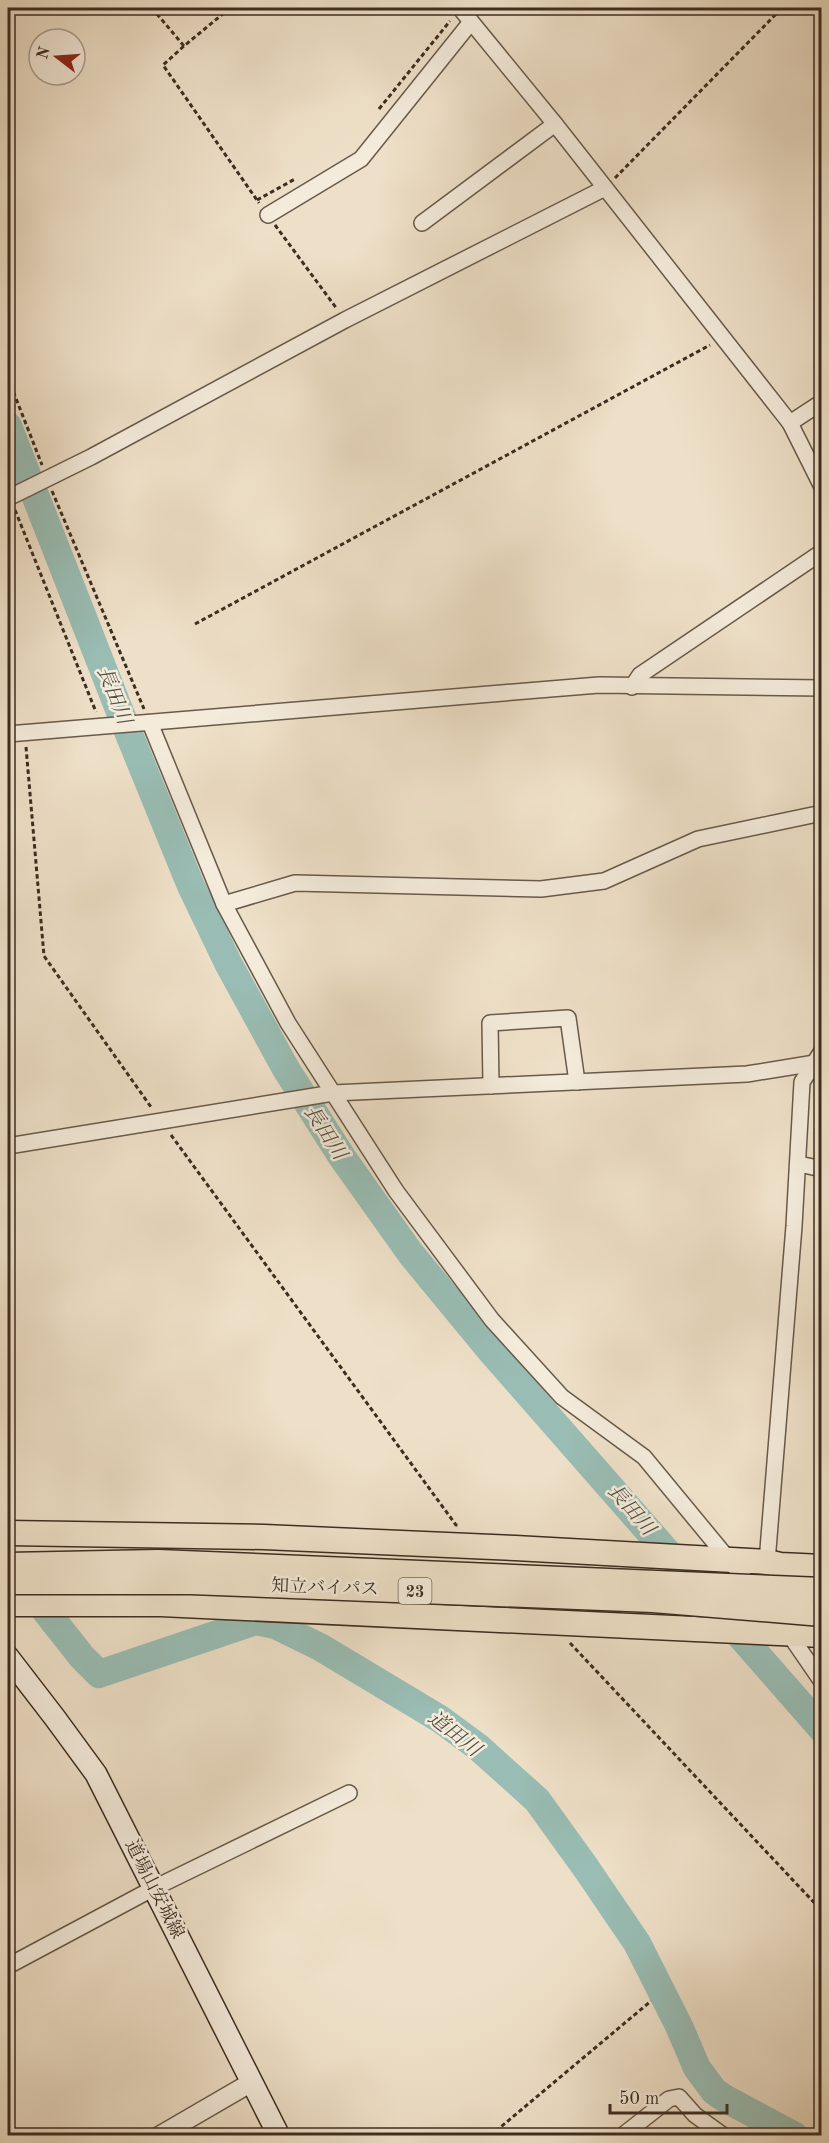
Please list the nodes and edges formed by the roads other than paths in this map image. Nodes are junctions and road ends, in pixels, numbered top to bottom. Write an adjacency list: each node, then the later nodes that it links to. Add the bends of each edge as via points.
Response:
1 (464, 13): 2 (street); 4 (street, via 361,159)
2 (555, 124): 3 (street); 5 (street)
3 (605, 188): 7 (street); 9 (street)
4 (268, 215)
5 (422, 222)
6 (822, 402): 7 (street)
7 (790, 423): 8 (street)
8 (821, 483)
9 (10, 496)
10 (822, 552): 11 (street, via 640,675)
11 (632, 687): 12 (street); 13 (street, via 599,685)
12 (822, 688)
13 (150, 723): 14 (street); 16 (street)
14 (8, 735)
15 (822, 813): 16 (street, via 698,839 604,881 542,890 294,883)
16 (224, 904): 20 (street, via 288,1023)
17 (818, 1057): 18 (street, via 747,1074); 22 (street, via 802,1082)
18 (577, 1082): 19 (street); 19 (street, via 568,1018 490,1023)
19 (491, 1086): 20 (street)
20 (333, 1093): 21 (street); 25 (street, via 396,1191 492,1320 562,1397 644,1457)
21 (8, 1146)
22 (799, 1164): 23 (street); 26 (street)
23 (822, 1169)
24 (8, 1533): 25 (highway, via 264,1537)
25 (728, 1559): 26 (highway); 33 (street)
26 (767, 1562): 28 (highway)
27 (8, 1565): 30 (highway, 知立バイパス / 23, bridge, via 158,1562)
28 (822, 1567)
29 (8, 1582): 32 (highway, 知立バイパス / 23, bridge, via 239,1584 653,1600)
30 (822, 1590)
31 (8, 1604): 33 (highway, 23, via 161,1604)
32 (822, 1614)
33 (784, 1633): 34 (highway, 23); 36 (street)
34 (822, 1635)
35 (8, 1657): 38 (main road, 道場山安城線, via 96,1774)
36 (822, 1682)
37 (349, 1792): 38 (street)
38 (154, 1888): 39 (street); 40 (main road, 道場山安城線)
39 (8, 1966)
40 (252, 2082): 41 (street); 42 (main road, 道場山安城線)
41 (159, 2136)
42 (279, 2136)
43 (622, 2136): 44 (street, via 669,2099 680,2097 694,2115)
44 (724, 2136)

